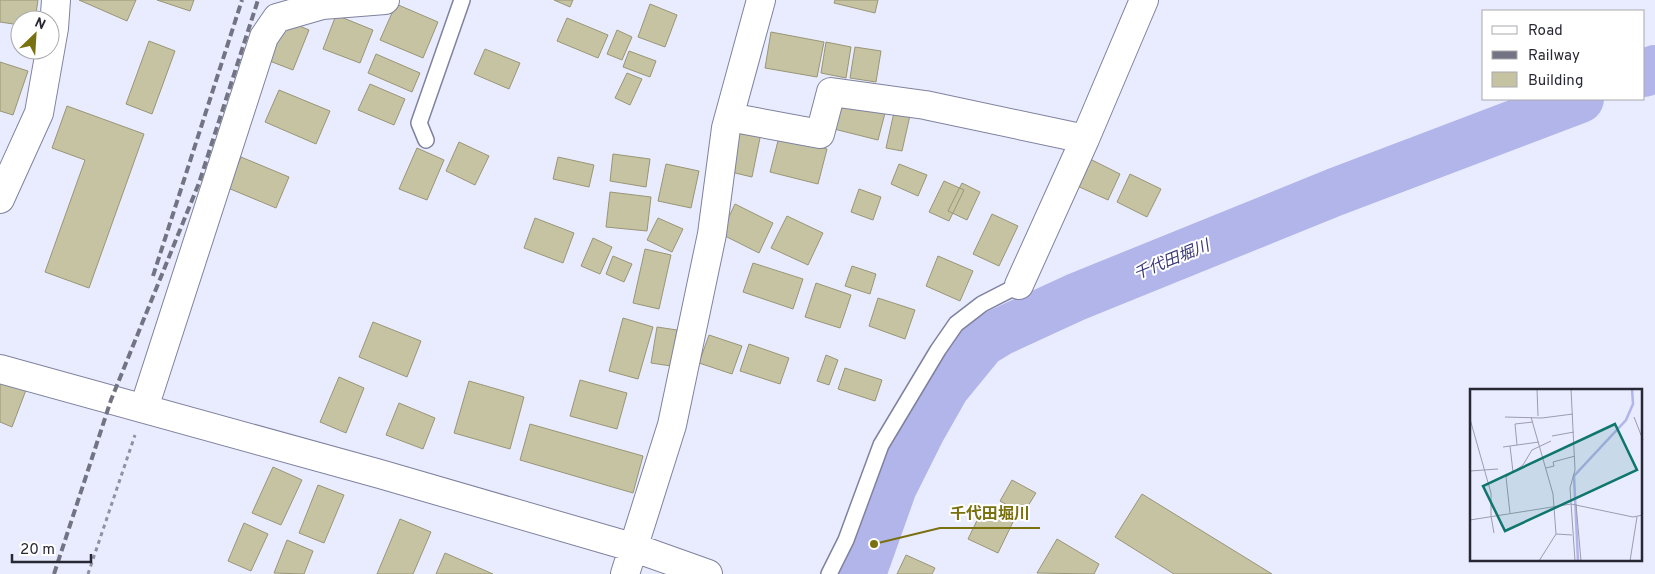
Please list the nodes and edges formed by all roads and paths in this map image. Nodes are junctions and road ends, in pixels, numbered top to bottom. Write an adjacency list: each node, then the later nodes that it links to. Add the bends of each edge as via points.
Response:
1 (56, 0): 9 (street, via 39,112)
2 (378, 0): 12 (street, via 322,5 277,18 264,37)
3 (462, 0): 8 (lane, via 419,123)
4 (761, 0): 6 (street)
5 (1144, 0): 7 (street)
6 (729, 117): 7 (street, via 820,134 831,92 925,105); 13 (street, via 712,234 672,425)
7 (1085, 139): 10 (street)
8 (426, 140)
9 (0, 199)
10 (1019, 285): 17 (lane, via 982,304 956,324 938,350 881,445 846,540)
11 (0, 369): 12 (street)
12 (144, 408): 13 (street); 14 (path)
13 (635, 548): 15 (street); 16 (street)
14 (88, 574)
15 (625, 574)
16 (708, 574)
17 (829, 574)

